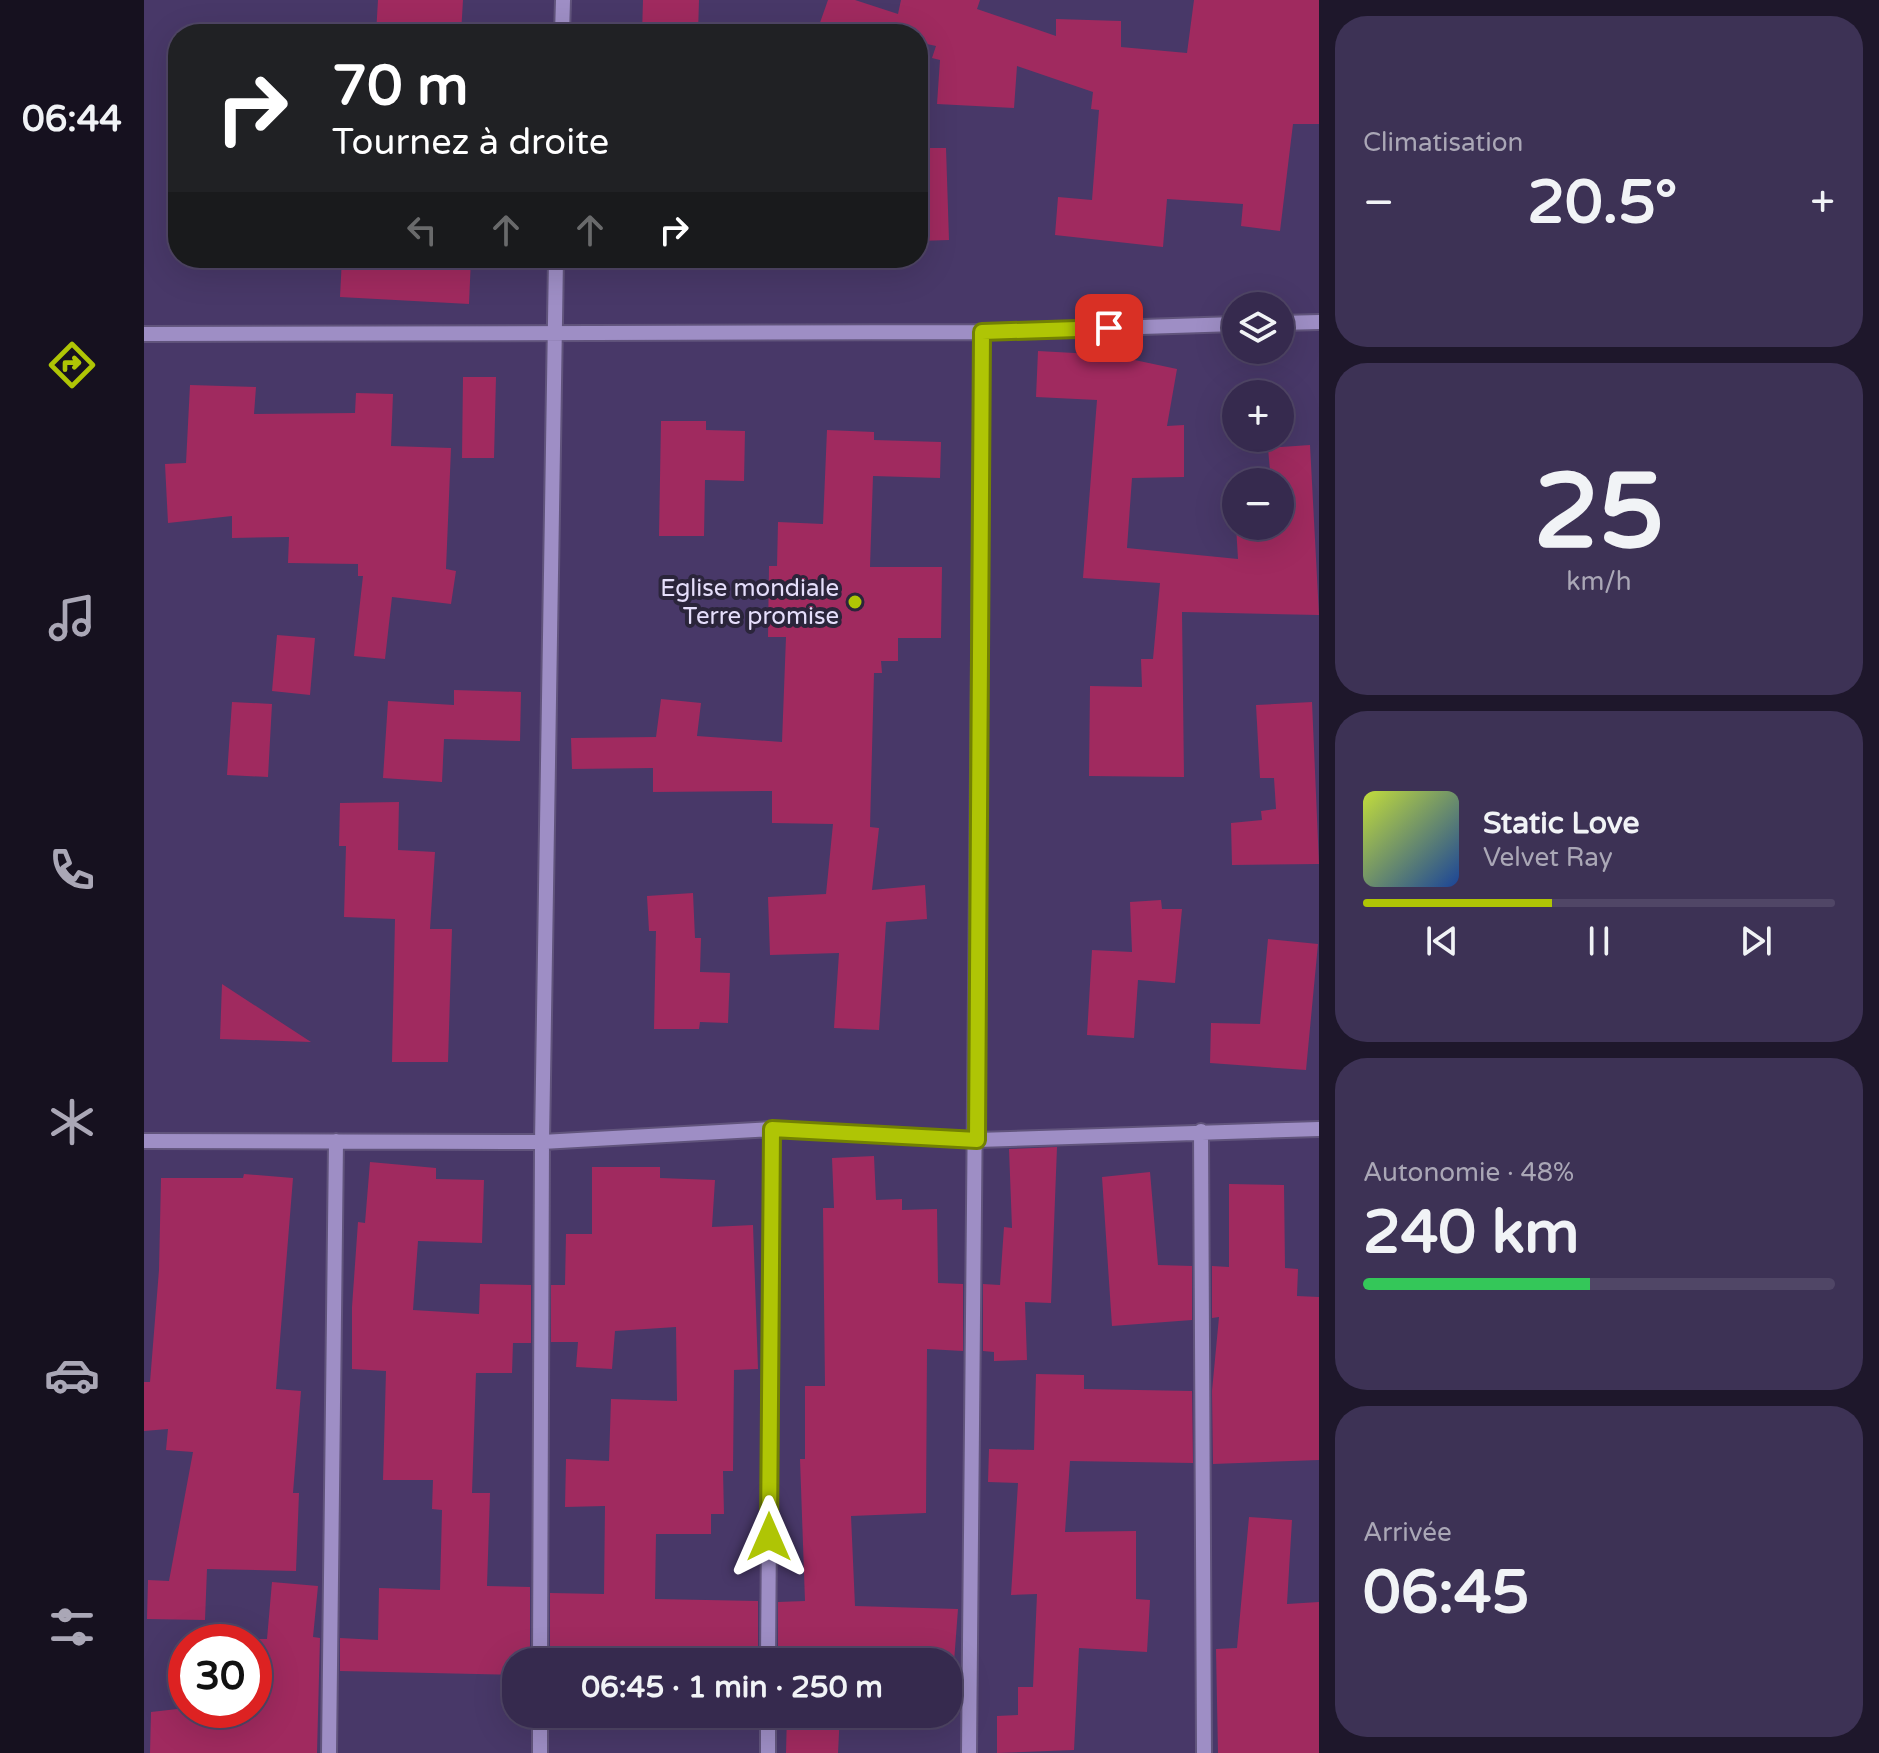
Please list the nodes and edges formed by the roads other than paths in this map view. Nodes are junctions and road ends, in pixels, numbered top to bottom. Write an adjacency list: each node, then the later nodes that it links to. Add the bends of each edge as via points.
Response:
1 (563, 0): 2 (street)
2 (562, 24)
3 (556, 268): 7 (street)
4 (1319, 322): 5 (street)
5 (1294, 323)
6 (1222, 324): 8 (street)
7 (554, 332): 8 (street); 9 (street); 16 (street)
8 (982, 332): 13 (street)
9 (144, 334)
10 (772, 1129): 13 (street); 16 (street); 18 (street)
11 (1319, 1129): 12 (street)
12 (1201, 1131): 13 (street); 25 (street)
13 (977, 1140): 24 (street)
14 (144, 1141): 15 (street)
15 (336, 1141): 16 (street); 21 (street)
16 (542, 1142): 17 (street)
17 (540, 1648)
18 (768, 1648)
19 (540, 1728): 22 (street)
20 (768, 1728): 23 (street)
21 (329, 1753)
22 (540, 1753)
23 (768, 1753)
24 (969, 1753)
25 (1204, 1753)

